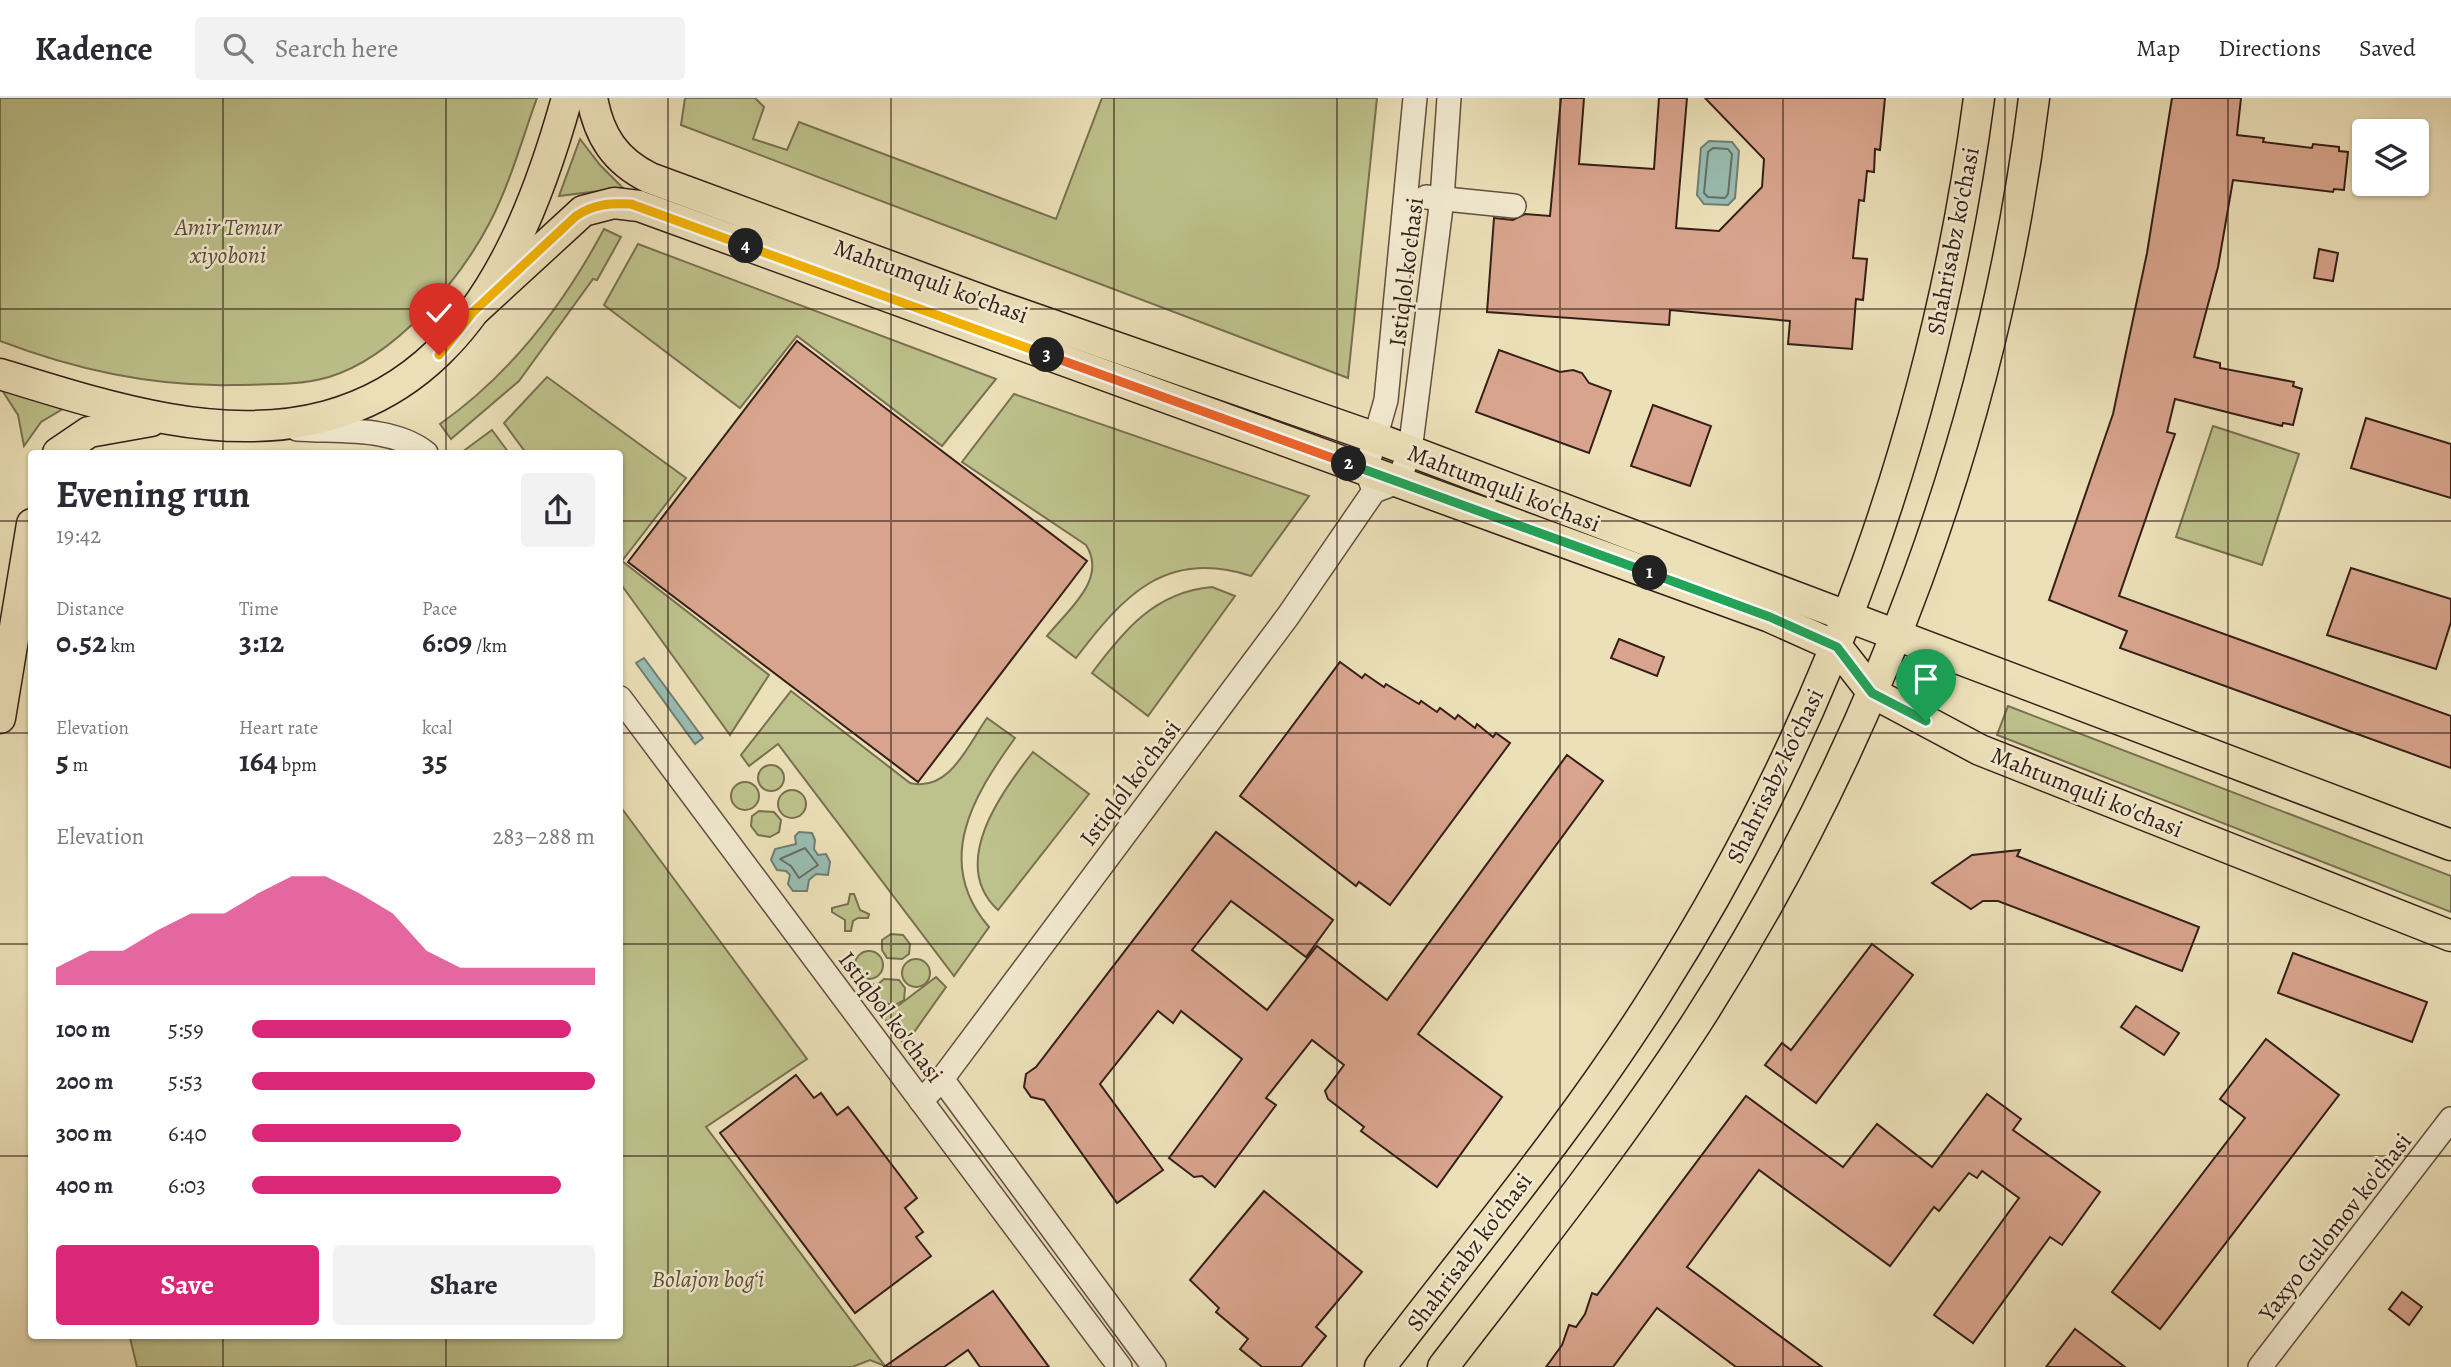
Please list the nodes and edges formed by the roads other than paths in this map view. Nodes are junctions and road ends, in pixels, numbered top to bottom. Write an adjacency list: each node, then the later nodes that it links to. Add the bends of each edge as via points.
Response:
1 (567, 98): 10 (main road, via 536,195 502,267)
2 (592, 98): 14 (main road, Mahtumquli ko'chasi, via 599,128 610,146 628,166 650,178)
3 (1415, 98): 7 (street, Istiqlol ko'chasi)
4 (1449, 98): 8 (street, Istiqlol ko'chasi)
5 (1979, 98): 20 (main road, Shahrisabz ko'chasi, via 1928,370)
6 (2034, 98): 21 (main road, Shahrisabz ko'chasi, via 1991,331 1963,438)
7 (1408, 195): 8 (street); 14 (street, Istiqlol ko'chasi, via 1386,400)
8 (1442, 199): 9 (street); 17 (street, Istiqlol ko'chasi)
9 (1514, 206)
10 (473, 312): 13 (main road, via 439,355 394,389 341,412 303,422); 18 (main road, Mahtumquli ko'chasi, via 576,216 598,205 631,204)
11 (0, 374): 12 (main road)
12 (169, 419): 13 (main road); 15 (main road, via 102,428 80,436)
13 (237, 426): 16 (street, via 386,435)
14 (1376, 438): 17 (main road, Mahtumquli ko'chasi); 18 (street, Istiqlol ko'chasi)
15 (62, 450)
16 (421, 450)
17 (1410, 451): 18 (street, Istiqlol ko'chasi); 20 (main road, Mahtumquli ko'chasi)
18 (1379, 481): 22 (main road, Mahtumquli ko'chasi, via 1770,617); 28 (street, Istiqlol ko'chasi, via 1288,616)
19 (28, 548): 25 (main road)
20 (1849, 619): 21 (main road, Mahtumquli ko'chasi); 22 (main road, Shahrisabz ko'chasi)
21 (1896, 637): 22 (main road); 23 (main road, Shahrisabz ko'chasi); 26 (main road, Mahtumquli ko'chasi)
22 (1837, 647): 23 (main road, Mahtumquli ko'chasi); 33 (main road, Shahrisabz ko'chasi, via 1759,813 1657,993 1581,1104)
23 (1872, 693): 27 (main road, Mahtumquli ko'chasi, via 1980,750); 34 (main road, Shahrisabz ko'chasi, via 1768,902 1696,1023 1619,1138)
24 (623, 702): 29 (street, Istiqbol ko'chasi)
25 (0, 718)
26 (2451, 845)
27 (2451, 936)
28 (942, 1079): 29 (street, Istiqlol ko'chasi); 32 (street, Istiqbol ko'chasi)
29 (921, 1101): 31 (street, Istiqbol ko'chasi)
30 (2451, 1119): 35 (street, Yaxyo Gulomov ko'chasi)
31 (1120, 1367)
32 (1154, 1367)
33 (1380, 1367)
34 (1443, 1367)
35 (2260, 1367)

